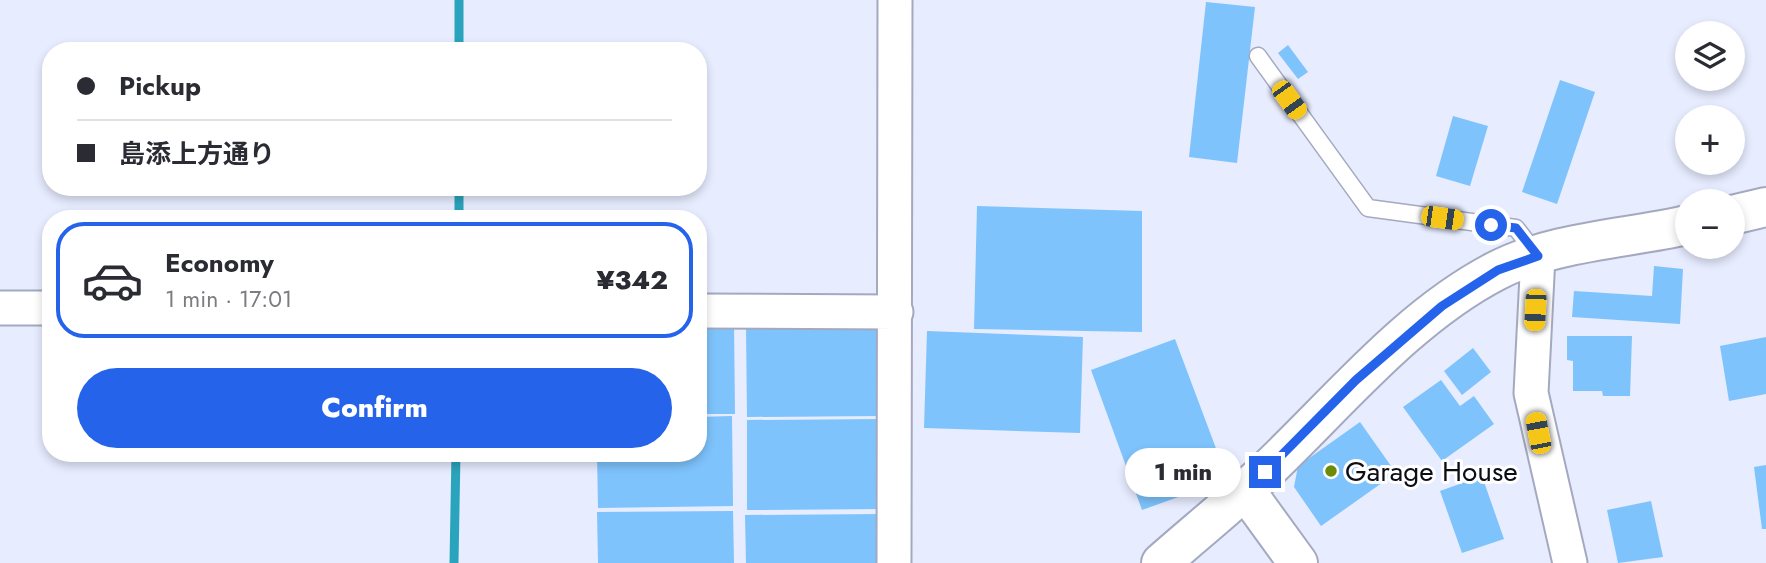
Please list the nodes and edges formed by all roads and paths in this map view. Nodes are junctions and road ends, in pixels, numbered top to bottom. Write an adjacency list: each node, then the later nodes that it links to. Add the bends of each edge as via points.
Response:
1 (895, 0): 10 (street)
2 (1258, 57): 6 (lane, via 1368,208 1516,228)
3 (1766, 207): 4 (street)
4 (1745, 212)
5 (1675, 227): 6 (street)
6 (1538, 256): 11 (street, via 1498,270 1442,306 1356,380); 15 (street, via 1531,393)
7 (0, 308): 8 (street)
8 (42, 308)
9 (707, 311): 10 (street)
10 (896, 312): 12 (street)
11 (1245, 490): 13 (street); 14 (street)
12 (894, 563)
13 (1161, 563)
14 (1298, 563)
15 (1570, 563)

